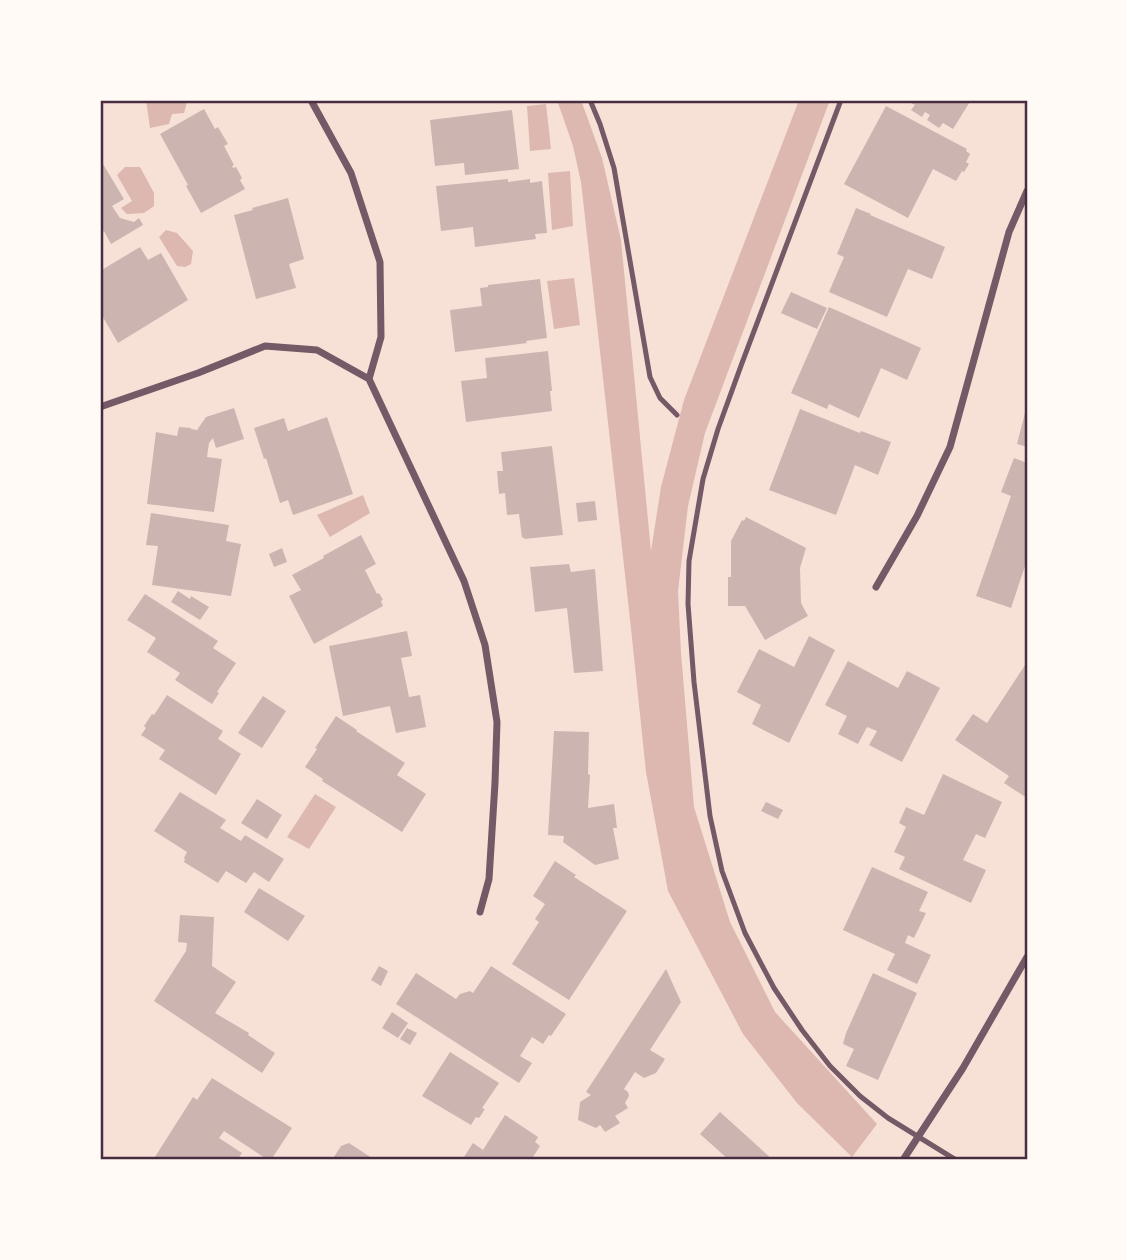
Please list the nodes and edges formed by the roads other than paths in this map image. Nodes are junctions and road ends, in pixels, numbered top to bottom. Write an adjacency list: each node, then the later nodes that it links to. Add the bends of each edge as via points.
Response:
1 (590, 100): 7 (lane, via 614,168 650,377 660,398)
2 (841, 100): 11 (lane, via 718,429 696,514 688,604 710,816 722,871 745,933 774,988 830,1066 888,1118)
3 (312, 102): 5 (street, via 351,173 380,262 382,337)
4 (1027, 191): 8 (street, via 1009,232 950,447)
5 (369, 379): 6 (street, via 317,350 265,346); 9 (street, via 464,581 485,645 496,722 496,760 489,879)
6 (100, 407)
7 (677, 415)
8 (876, 587)
9 (480, 912)
10 (1027, 957): 11 (street)
11 (919, 1137): 12 (street); 13 (lane)
12 (903, 1160)
13 (956, 1160)

